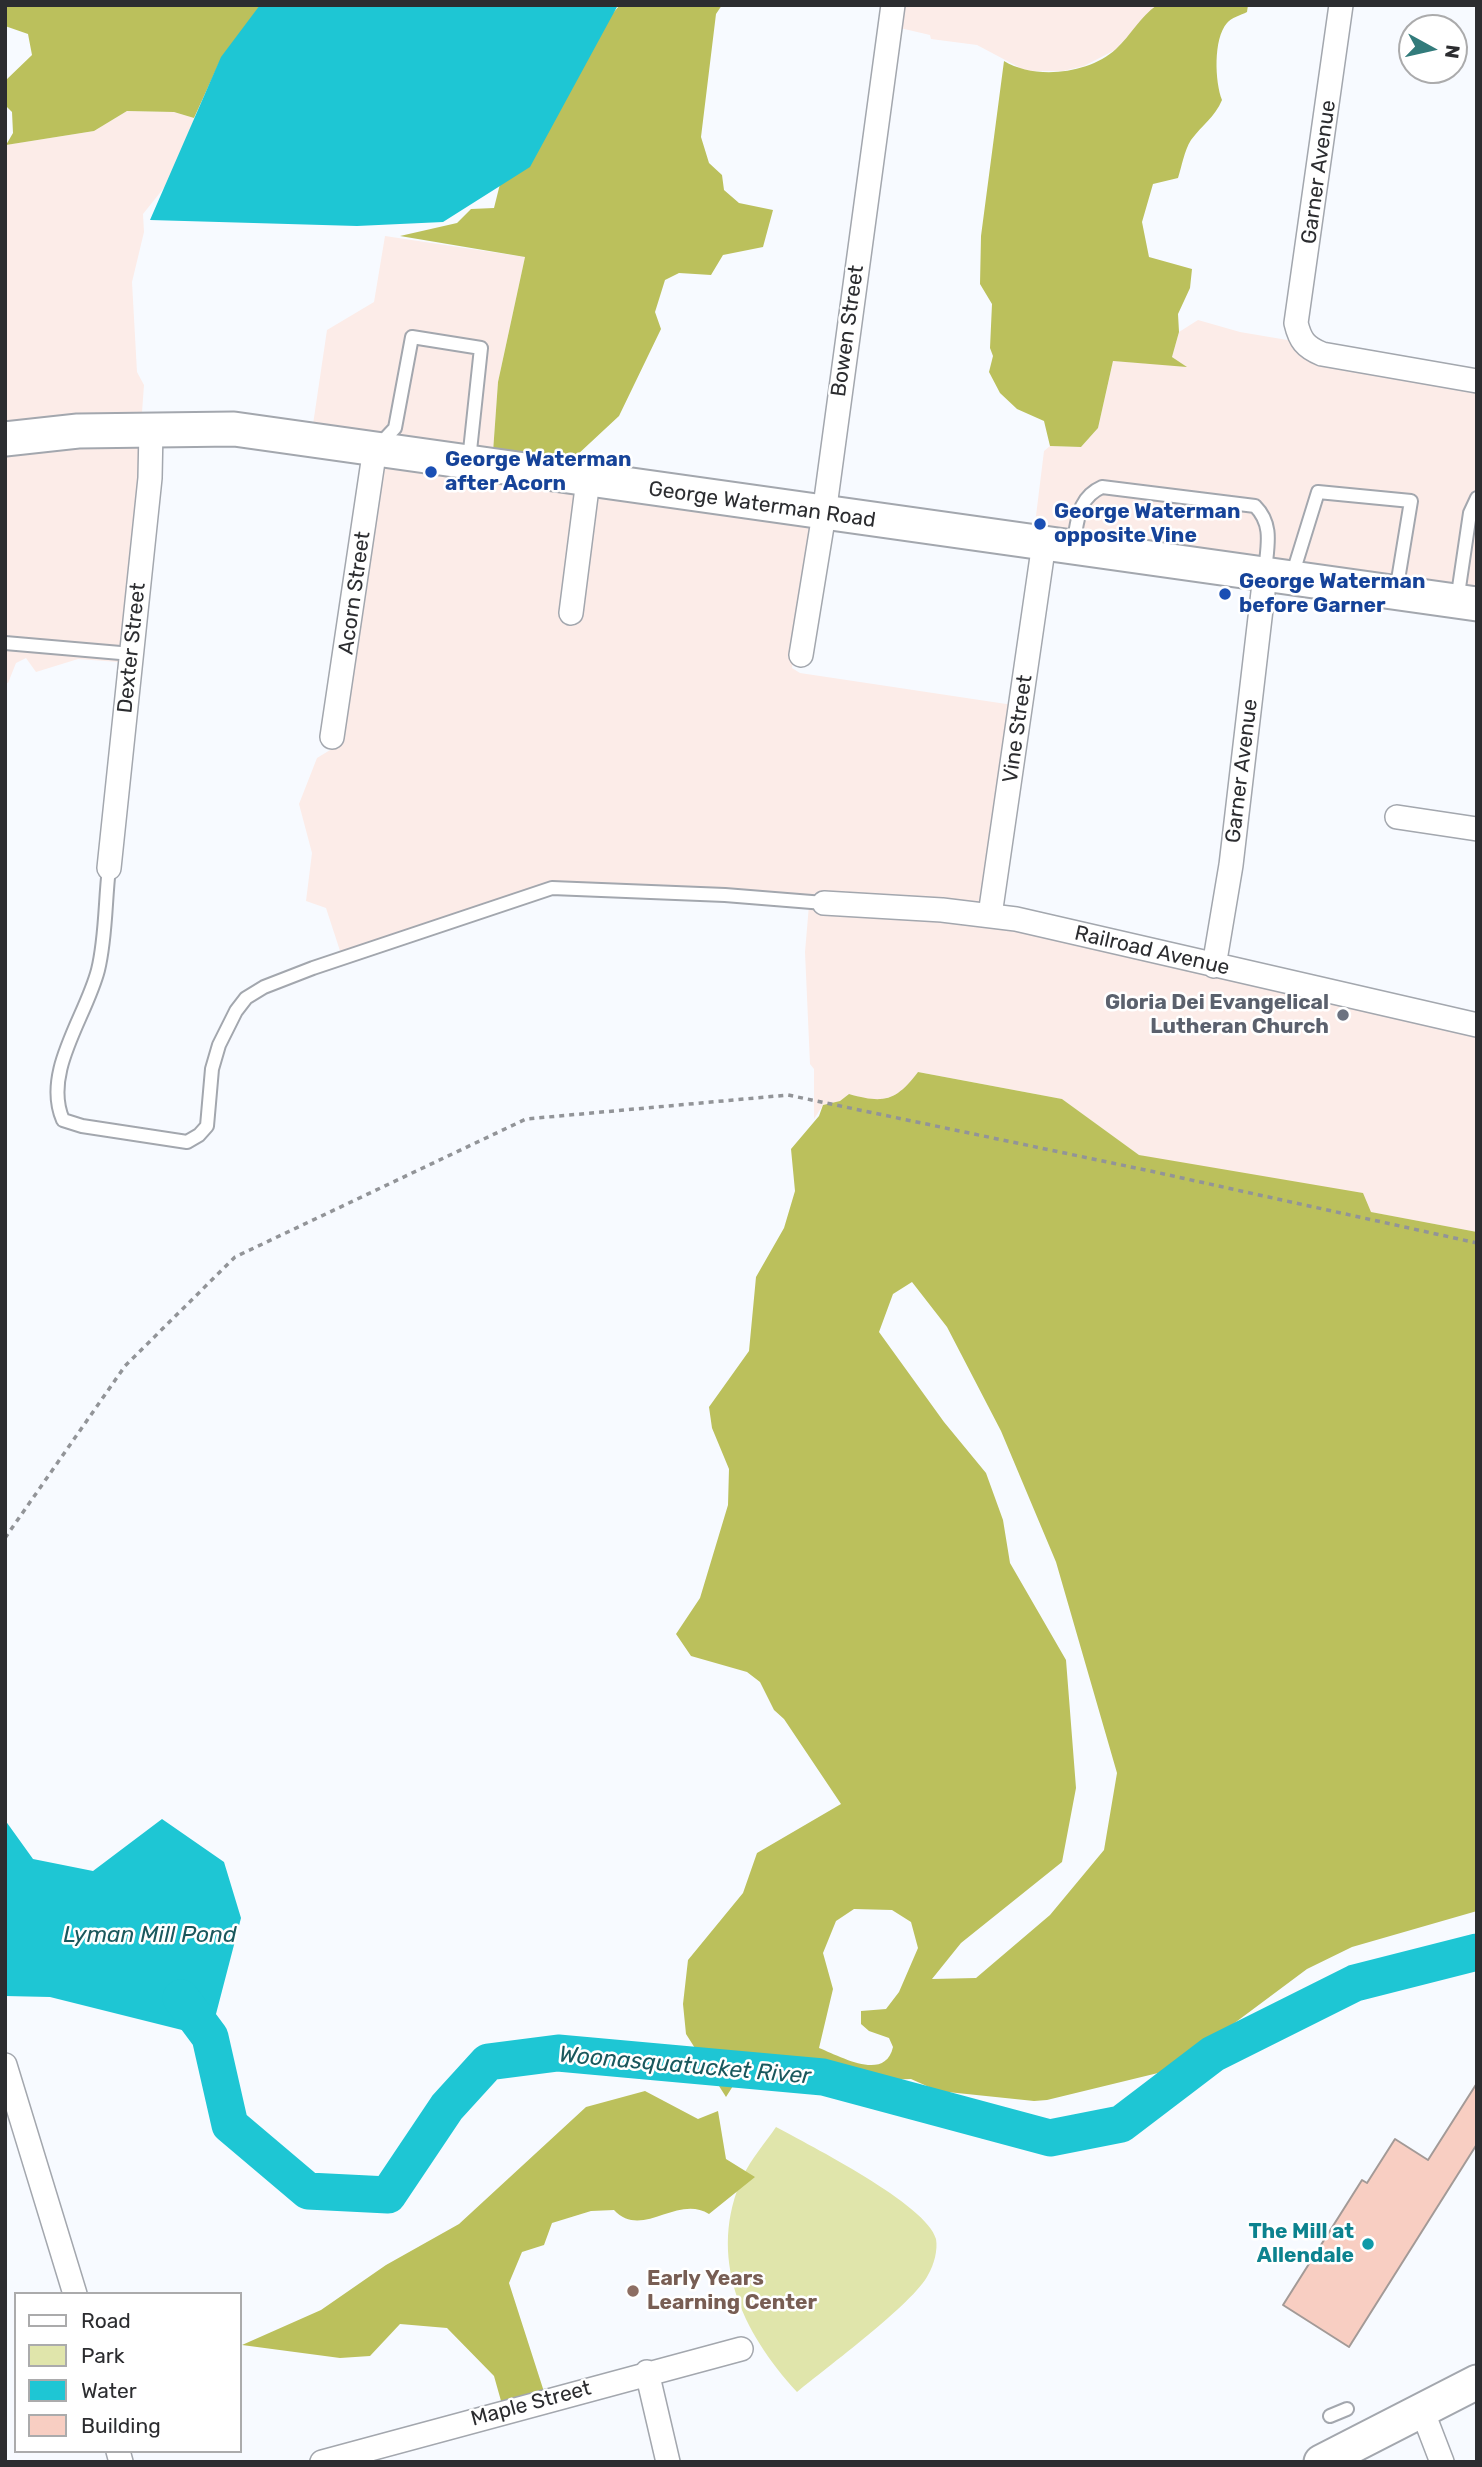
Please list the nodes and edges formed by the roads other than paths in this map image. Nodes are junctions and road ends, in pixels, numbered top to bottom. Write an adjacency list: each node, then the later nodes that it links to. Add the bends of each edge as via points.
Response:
1 (893, 5): 10 (street, Bowen Street)
2 (1341, 5): 3 (street, Garner Avenue, via 1296,323 1299,337 1308,349 1322,354)
3 (1477, 382)
4 (151, 429): 5 (main road, George Waterman Road); 6 (main road, George Waterman Road, via 234,429); 17 (street, Dexter Street)
5 (5, 439)
6 (375, 449): 7 (main road, George Waterman Road); 7 (lane, via 395,428 412,337 481,348); 19 (street, Acorn Street)
7 (469, 463): 8 (main road, George Waterman Road)
8 (588, 480): 10 (main road, George Waterman Road); 15 (street)
9 (1477, 498): 14 (lane, via 1470,513)
10 (824, 514): 11 (main road, George Waterman Road); 18 (street, Bowen Street)
11 (1058, 545): 12 (main road, George Waterman Road); 12 (lane, via 1090,492 1102,487 1255,506 1269,530); 24 (street, Vine Street)
12 (1278, 577): 13 (main road, George Waterman Road); 13 (lane, via 1318,492 1411,501); 25 (street, Garner Avenue)
13 (1395, 592): 14 (main road, George Waterman Road)
14 (1467, 603)
15 (571, 613)
16 (5, 643): 17 (lane)
17 (132, 654): 22 (street, Dexter Street)
18 (800, 656)
19 (332, 737)
20 (1397, 817): 21 (street)
21 (1477, 829)
22 (109, 868): 23 (lane, via 98,970 60,1075 56,1104 63,1120 82,1126 187,1142 207,1126 212,1069 236,1010 264,987 313,968 552,888)
23 (824, 903): 24 (street, Railroad Avenue)
24 (989, 915): 25 (street, Railroad Avenue)
25 (1214, 966): 26 (street, Railroad Avenue)
26 (1477, 1025)
27 (5, 2065): 28 (street)
28 (74, 2292)
29 (741, 2349): 30 (street, Maple Street)
30 (647, 2372): 35 (street, Maple Street); 36 (street)
31 (1477, 2382): 33 (main road)
32 (1347, 2409): 34 (lane)
33 (1422, 2410): 37 (main road); 38 (street)
34 (1330, 2416)
35 (322, 2462)
36 (668, 2462)
37 (1321, 2462)
38 (1442, 2462)

